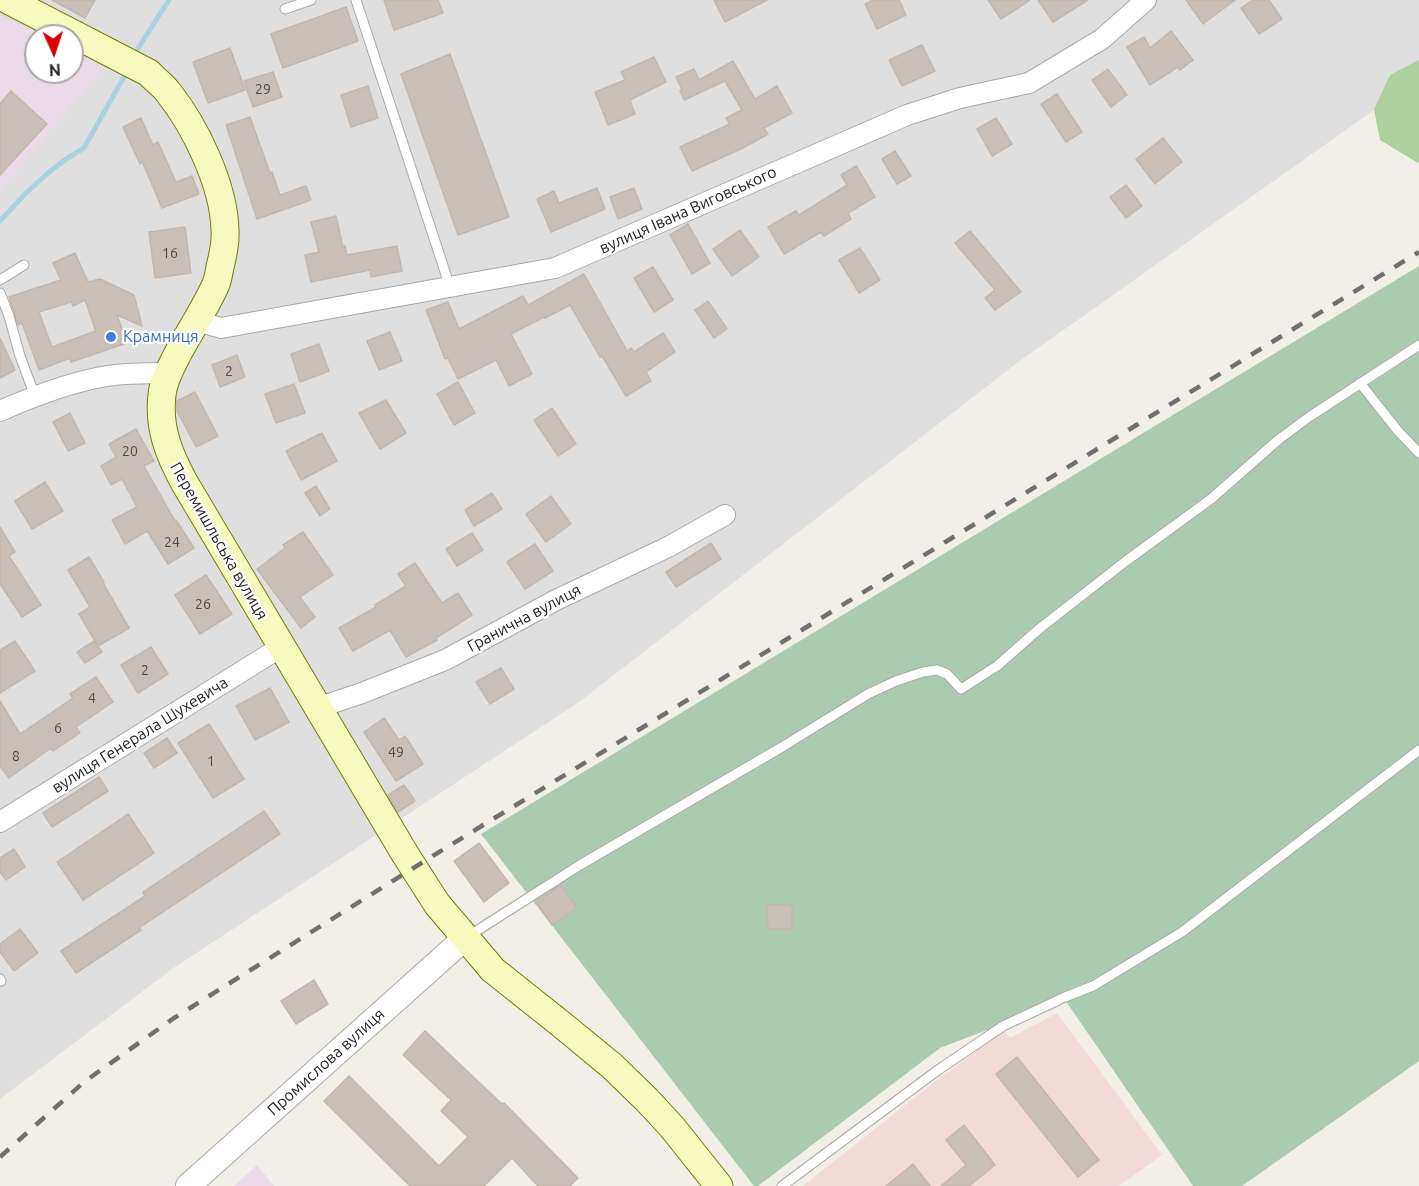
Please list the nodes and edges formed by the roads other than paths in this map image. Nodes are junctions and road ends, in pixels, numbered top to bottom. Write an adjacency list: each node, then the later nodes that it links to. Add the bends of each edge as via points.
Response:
1 (8, 0): 10 (main road, Перемишльська вулиця, via 149,73 188,120 216,183 225,231 217,282)
2 (311, 0): 5 (lane)
3 (356, 0): 8 (lane)
4 (1146, 0): 8 (street, вулиця Івана Виговського, via 1102,39 1029,83 907,115 555,268)
5 (285, 9)
6 (24, 265): 7 (lane)
7 (0, 280)
8 (450, 287): 10 (street, вулиця Івана Виговського, via 221,328)
9 (0, 293): 14 (lane)
10 (196, 321): 12 (main road, Перемишльська вулиця)
11 (1419, 345): 13 (lane)
12 (168, 374): 14 (street, via 106,376); 18 (main road, Перемишльська вулиця, via 161,413 170,456)
13 (1360, 383): 16 (lane); 22 (lane, via 1301,422 1210,499 1039,629 997,666 961,689 947,674 936,670 868,694)
14 (35, 396): 15 (street)
15 (0, 411)
16 (1419, 453)
17 (725, 515): 19 (street, Гранична вулиця, via 445,660)
18 (281, 647): 19 (main road, Перемишльська вулиця); 21 (street, вулиця Генерала Шухевича)
19 (317, 708): 22 (main road, Перемишльська вулиця, via 437,904)
20 (1419, 750): 25 (lane, via 1182,932 1093,986 1003,1026)
21 (0, 822)
22 (465, 938): 23 (street, Промислова вулиця); 24 (main road, Перемишльська вулиця, via 493,970 612,1066 647,1100)
23 (188, 1186)
24 (719, 1186)
25 (782, 1186)

